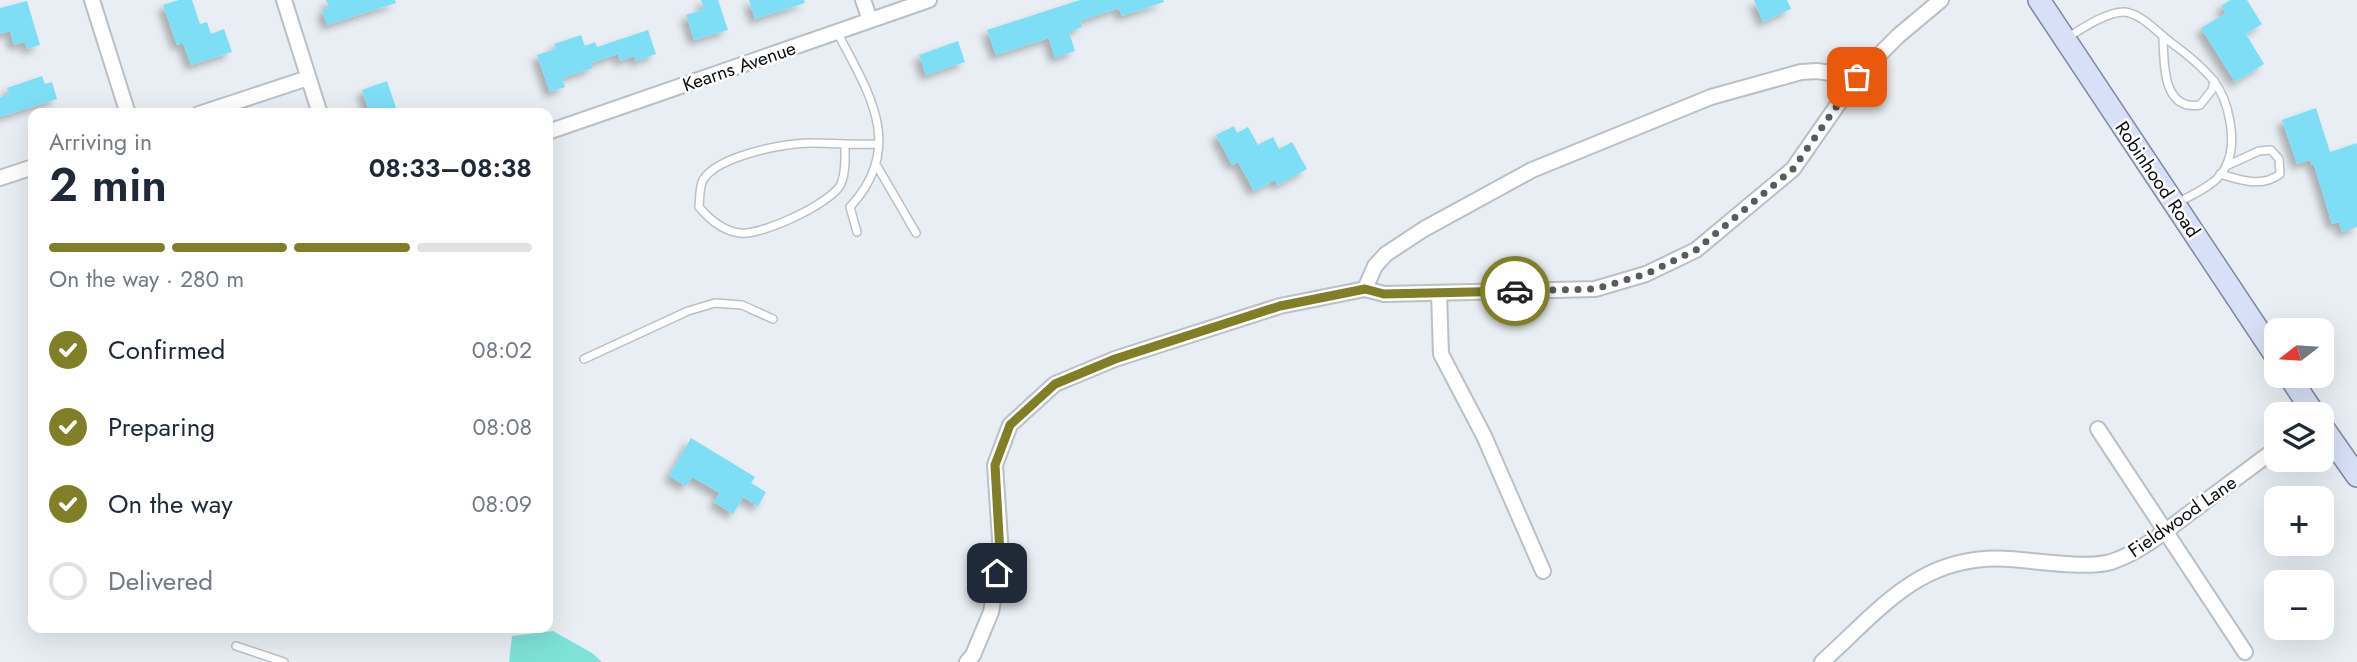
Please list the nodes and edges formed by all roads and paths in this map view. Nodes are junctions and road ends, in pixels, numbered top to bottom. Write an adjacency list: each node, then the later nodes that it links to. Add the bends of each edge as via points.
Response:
1 (92, 0): 14 (street)
2 (284, 0): 12 (street)
3 (863, 0): 7 (street)
4 (929, 0): 7 (street, Kearns Avenue)
5 (1941, 0): 11 (street)
6 (2039, 0): 10 (main road, Robinhood Road)
7 (870, 20): 8 (street, Kearns Avenue)
8 (837, 32): 17 (street, Kearns Avenue); 18 (lane, via 872,99)
9 (2163, 36): 10 (lane, via 2134,14 2121,12); 13 (lane); 13 (lane, via 2170,91 2180,103 2200,105)
10 (2065, 39): 25 (main road, Robinhood Road)
11 (1857, 77): 28 (street, via 1801,72 1711,97 1532,170 1387,254 1375,266); 29 (street, via 1793,169 1696,250 1646,274 1595,289)
12 (308, 78): 15 (street); 16 (street)
13 (2214, 81): 21 (lane, via 2227,108 2231,140)
14 (126, 108)
15 (217, 108)
16 (318, 108)
17 (553, 130)
18 (878, 144): 19 (lane); 20 (lane)
19 (845, 146): 19 (lane, via 812,142 777,147 718,166 703,180 699,207 724,229 742,233 764,229 824,200 840,186)
20 (877, 166): 26 (lane, via 867,189 850,207); 27 (lane)
21 (2226, 166): 23 (lane); 23 (lane, via 2271,150 2279,159 2280,174 2273,180 2255,182)
22 (28, 169): 24 (street)
23 (2220, 174): 25 (lane)
24 (0, 178)
25 (2175, 205): 31 (main road, Robinhood Road)
26 (857, 232)
27 (916, 233)
28 (1365, 289): 29 (street, via 1384,294); 42 (street, via 1280,306 1115,359 1055,384 1010,425 995,465 1000,554 991,612)
29 (1439, 293): 38 (street, via 1441,354 1484,436)
30 (773, 319): 32 (lane, via 742,305 715,303)
31 (2264, 338)
32 (584, 359)
33 (2098, 429): 37 (street)
34 (2334, 443): 36 (main road)
35 (2264, 458): 37 (street, Fieldwood Lane)
36 (2357, 475)
37 (2165, 531): 40 (street); 43 (street, Fieldwood Lane, via 2129,555 2101,564 1995,558 1970,559 1939,569 1892,596)
38 (1543, 571)
39 (236, 646): 41 (lane)
40 (2245, 652)
41 (284, 662)
42 (967, 662)
43 (1822, 662)

